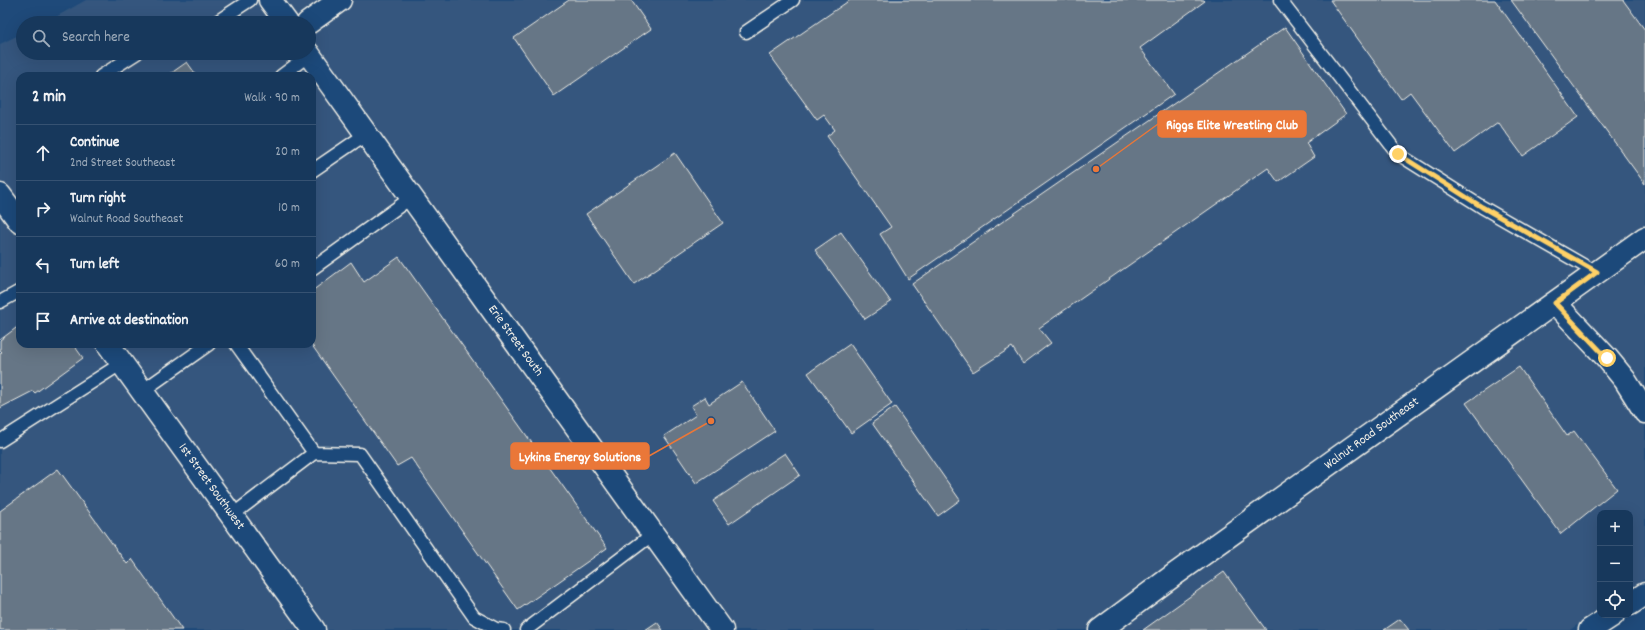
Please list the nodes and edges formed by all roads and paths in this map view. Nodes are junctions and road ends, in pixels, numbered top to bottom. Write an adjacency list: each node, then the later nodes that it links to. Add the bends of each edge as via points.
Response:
1 (250, 0): 6 (lane)
2 (270, 0): 7 (main road)
3 (340, 0): 8 (main road)
4 (793, 0): 9 (lane)
5 (1280, 0): 22 (lane, via 1398,154 1482,207)
6 (226, 16)
7 (282, 16)
8 (316, 17)
9 (746, 32)
10 (126, 60): 13 (lane)
11 (301, 60): 14 (lane)
12 (313, 60): 15 (main road, Erie Street South)
13 (107, 72)
14 (286, 72)
15 (366, 134): 16 (lane); 18 (main road, Erie Street South)
16 (316, 168)
17 (0, 195): 19 (main road)
18 (412, 197): 21 (lane); 35 (main road, Erie Street South)
19 (16, 217)
20 (1645, 238): 22 (main road, Walnut Road Southeast)
21 (316, 266)
22 (1597, 272): 25 (main road, Walnut Road Southeast)
23 (16, 293): 24 (lane)
24 (0, 302)
25 (1555, 303): 31 (main road, via 1607,358 1625,380); 43 (main road, Walnut Road Southeast)
26 (111, 348): 29 (main road, 1st Street Southwest)
27 (203, 348): 30 (lane)
28 (239, 348): 33 (lane)
29 (122, 363): 30 (main road, 1st Street Southwest); 32 (lane)
30 (141, 392): 34 (main road, 1st Street Southwest)
31 (1645, 412)
32 (0, 441)
33 (314, 453): 34 (lane); 40 (lane, via 360,454 474,617 496,629)
34 (232, 516): 39 (main road, 1st Street Southwest)
35 (653, 534): 41 (lane); 42 (main road, Erie Street South)
36 (1645, 594): 37 (main road)
37 (1633, 602)
38 (1608, 618): 44 (main road)
39 (314, 630)
40 (504, 630)
41 (526, 630)
42 (722, 630)
43 (1100, 630)
44 (1590, 630)

